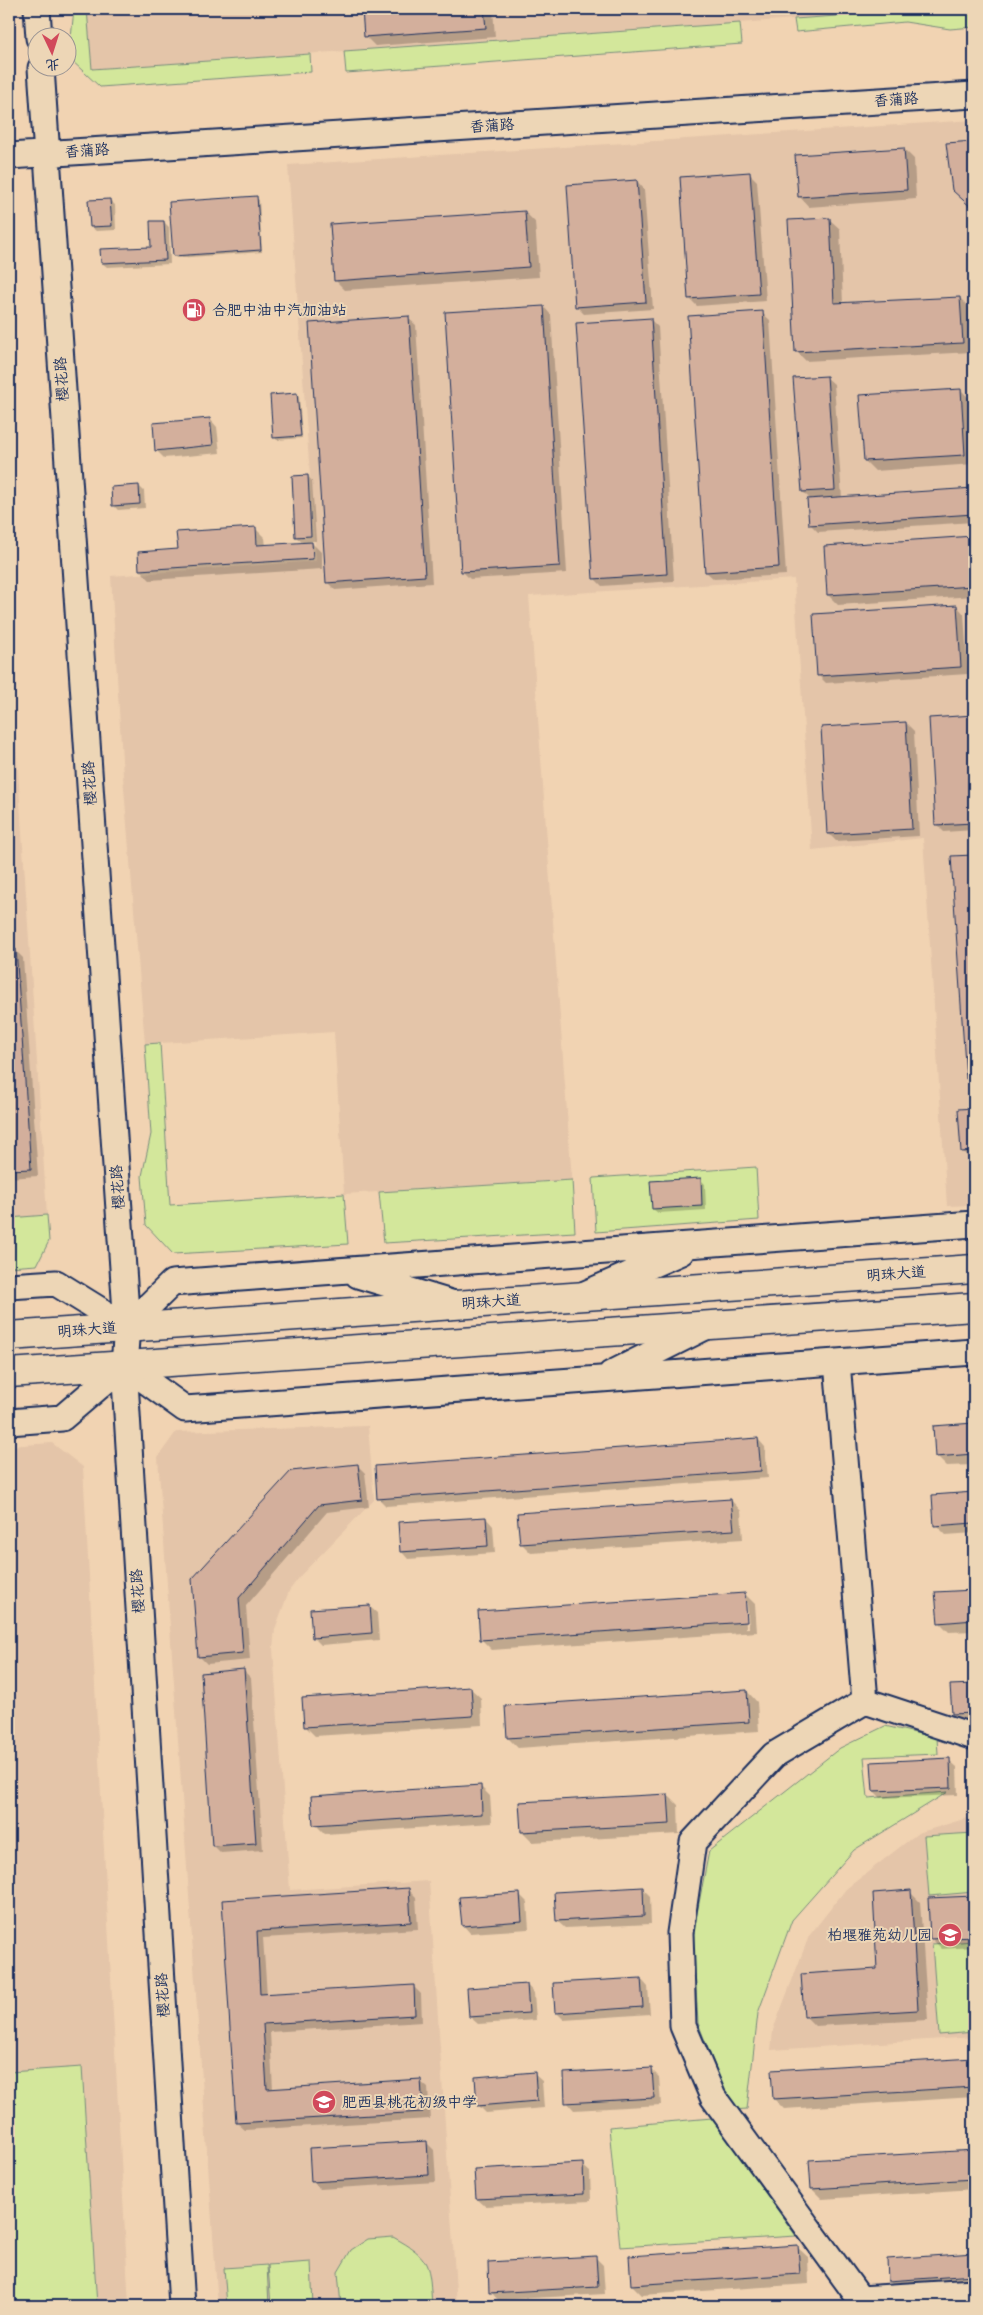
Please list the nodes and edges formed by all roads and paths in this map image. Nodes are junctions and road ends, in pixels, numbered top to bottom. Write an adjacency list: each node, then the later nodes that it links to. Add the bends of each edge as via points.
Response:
1 (37, 9): 2 (street)
2 (38, 28)
3 (42, 78): 5 (street, 樱花路)
4 (974, 95): 5 (street, 香蒲路)
5 (47, 154): 6 (street, 香蒲路); 17 (street, 樱花路)
6 (9, 156)
7 (974, 1224): 8 (street)
8 (699, 1244): 10 (street); 12 (street)
9 (974, 1269): 12 (main road, 明珠大道)
10 (344, 1270): 13 (street); 17 (street, via 172,1283)
11 (9, 1286): 17 (street, via 56,1283)
12 (580, 1296): 13 (main road, 明珠大道)
13 (456, 1304): 15 (main road, 明珠大道)
14 (974, 1307): 16 (main road)
15 (312, 1314): 17 (main road, 明珠大道); 19 (main road, via 290,1325 292,1341)
16 (708, 1325): 19 (main road); 24 (street)
17 (127, 1327): 18 (main road, 明珠大道); 22 (street, 樱花路)
18 (9, 1336)
19 (312, 1352): 22 (main road)
20 (974, 1352): 21 (street)
21 (837, 1362): 24 (street); 26 (street)
22 (124, 1365): 23 (main road); 24 (street, via 185,1409); 25 (street, via 62,1418); 29 (street, 樱花路)
23 (9, 1373)
24 (600, 1379)
25 (9, 1422)
26 (865, 1701): 27 (street); 28 (street, via 774,1755 693,1842 680,1933 683,2026 714,2097 860,2299)
27 (974, 1737)
28 (974, 2292)
29 (182, 2306)

